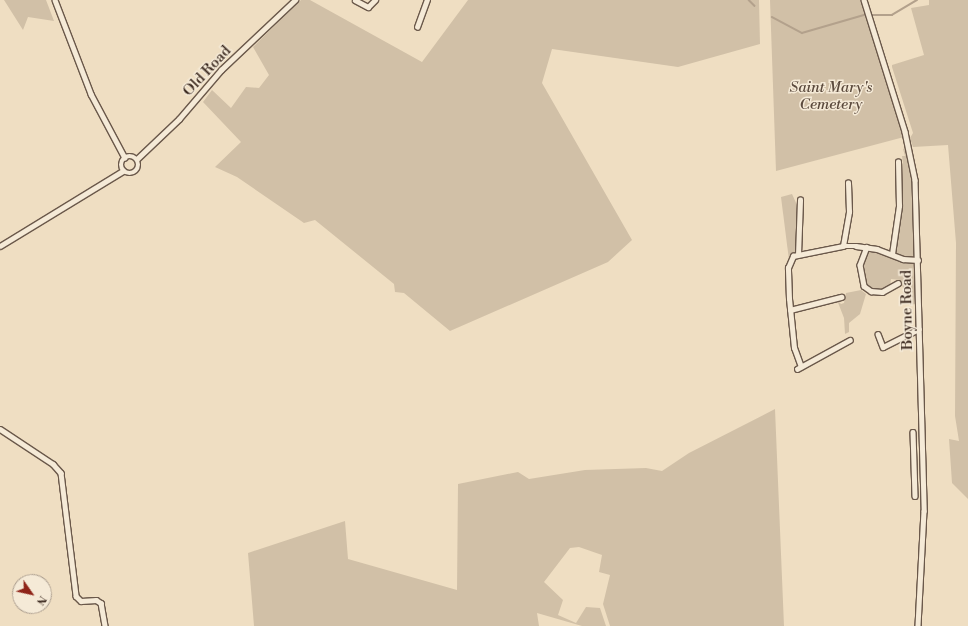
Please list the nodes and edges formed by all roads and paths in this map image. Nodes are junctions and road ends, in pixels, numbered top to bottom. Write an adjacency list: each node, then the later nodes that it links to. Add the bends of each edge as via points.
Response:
1 (55, 0): 8 (street, via 91,94)
2 (295, 0): 9 (street, Old Road, via 221,70 179,119)
3 (355, 0): 4 (street, via 368,6)
4 (375, 0)
5 (427, 0): 7 (street)
6 (864, 0): 19 (street, Boyne Road, via 910,153 916,198)
7 (417, 27)
8 (125, 158): 9 (street, via 130,156); 11 (street, via 121,164)
9 (138, 159): 11 (street, via 139,168 135,173 127,174)
10 (898, 162): 17 (street, via 899,206)
11 (122, 171): 14 (street)
12 (848, 183): 15 (street, via 849,212)
13 (800, 200): 18 (street)
14 (0, 246)
15 (843, 246): 16 (street); 18 (street)
16 (867, 247): 17 (street); 20 (street, via 860,265 864,286 872,291 882,292)
17 (892, 254): 19 (street, via 903,259)
18 (798, 255): 22 (street, via 793,256 788,263)
19 (918, 260): 23 (street, Boyne Road)
20 (898, 283)
21 (841, 297): 22 (street)
22 (790, 310): 25 (street, via 799,368)
23 (919, 329): 24 (street, via 883,347); 28 (street, Boyne Road)
24 (878, 334)
25 (850, 340)
26 (0, 429): 31 (street, via 53,464 61,473 76,596 81,601 96,600 101,603)
27 (913, 432): 29 (street)
28 (922, 461): 29 (street); 32 (street, Boyne Road, via 923,548 918,590)
29 (914, 462): 30 (street)
30 (915, 496)
31 (104, 626)
32 (918, 626)

